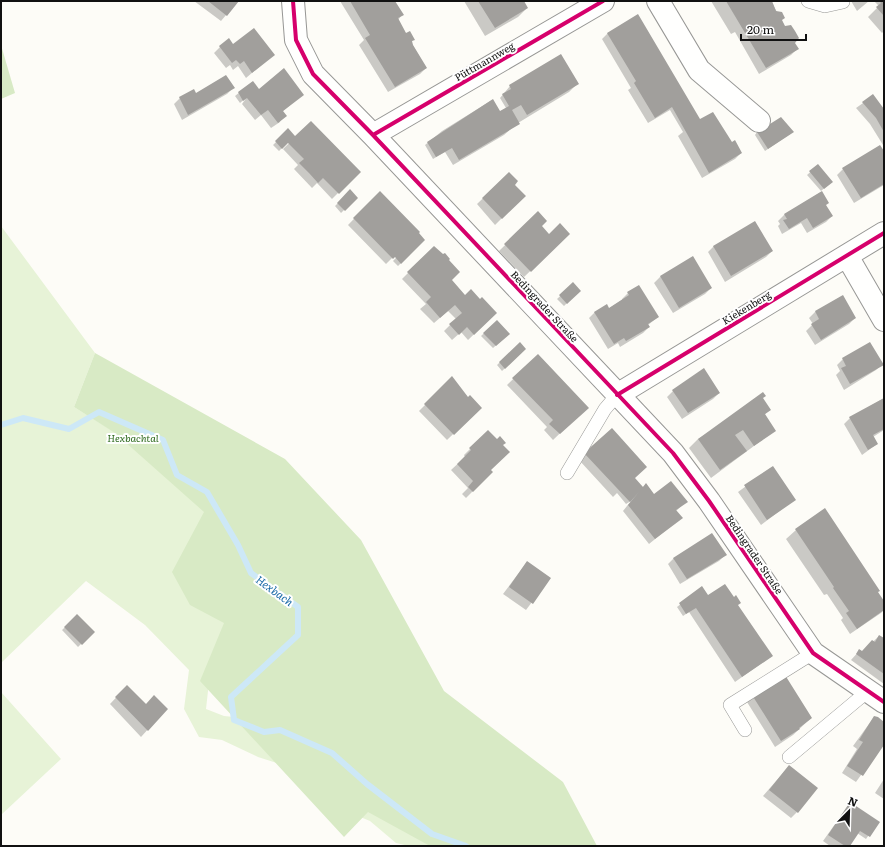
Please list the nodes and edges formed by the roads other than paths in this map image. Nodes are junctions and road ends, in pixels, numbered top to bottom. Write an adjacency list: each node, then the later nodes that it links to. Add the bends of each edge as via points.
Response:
1 (293, 1): 7 (street, Bedingrader Straße, via 296,40 313,74)
2 (603, 1): 7 (street, Püttmannweg)
3 (658, 1): 6 (street, via 699,70)
4 (808, 1): 5 (lane, via 825,6)
5 (843, 2)
6 (758, 121)
7 (373, 135): 11 (street, Bedingrader Straße)
8 (884, 233): 9 (street, Kiekenberg)
9 (847, 256): 10 (street); 11 (street, Kiekenberg)
10 (884, 320)
11 (617, 395): 12 (lane); 13 (street, Bedingrader Straße, via 673,453)
12 (567, 473)
13 (813, 652): 14 (street, Bedingrader Straße); 15 (lane, via 730,705)
14 (876, 697): 16 (lane)
15 (745, 730)
16 (789, 757)

